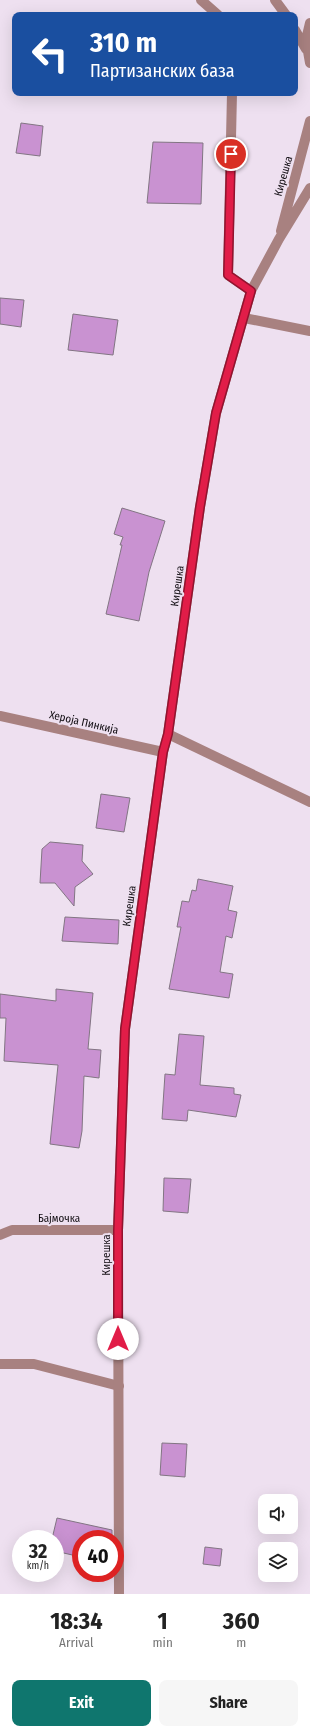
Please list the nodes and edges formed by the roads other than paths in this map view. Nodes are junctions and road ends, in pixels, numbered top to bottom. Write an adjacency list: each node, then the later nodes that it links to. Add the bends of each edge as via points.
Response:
1 (201, 0): 3 (street)
2 (275, 0): 4 (street)
3 (215, 12)
4 (284, 12)
5 (310, 23): 7 (street)
6 (298, 35): 7 (street)
7 (306, 49): 8 (street)
8 (310, 63)
9 (232, 96): 13 (street, via 228,275)
10 (310, 121): 12 (street, Кирешка)
11 (310, 188): 12 (street, Кирешка)
12 (279, 239): 13 (street, Кирешка)
13 (251, 291): 14 (street, Кирешка)
14 (244, 318): 15 (street); 17 (street, Кирешка, via 216,413)
15 (310, 331)
16 (0, 716): 18 (street, Хероја Пинкија)
17 (168, 734): 18 (street, Кирешка); 19 (street)
18 (163, 752): 20 (street, Кирешка, via 125,1029)
19 (310, 802)
20 (118, 1230): 21 (street, Бајмочка, via 12,1230); 23 (street, Кирешка)
21 (0, 1235)
22 (0, 1364): 23 (street, via 34,1364)
23 (118, 1386): 24 (street, Кирешка)
24 (119, 1594)

